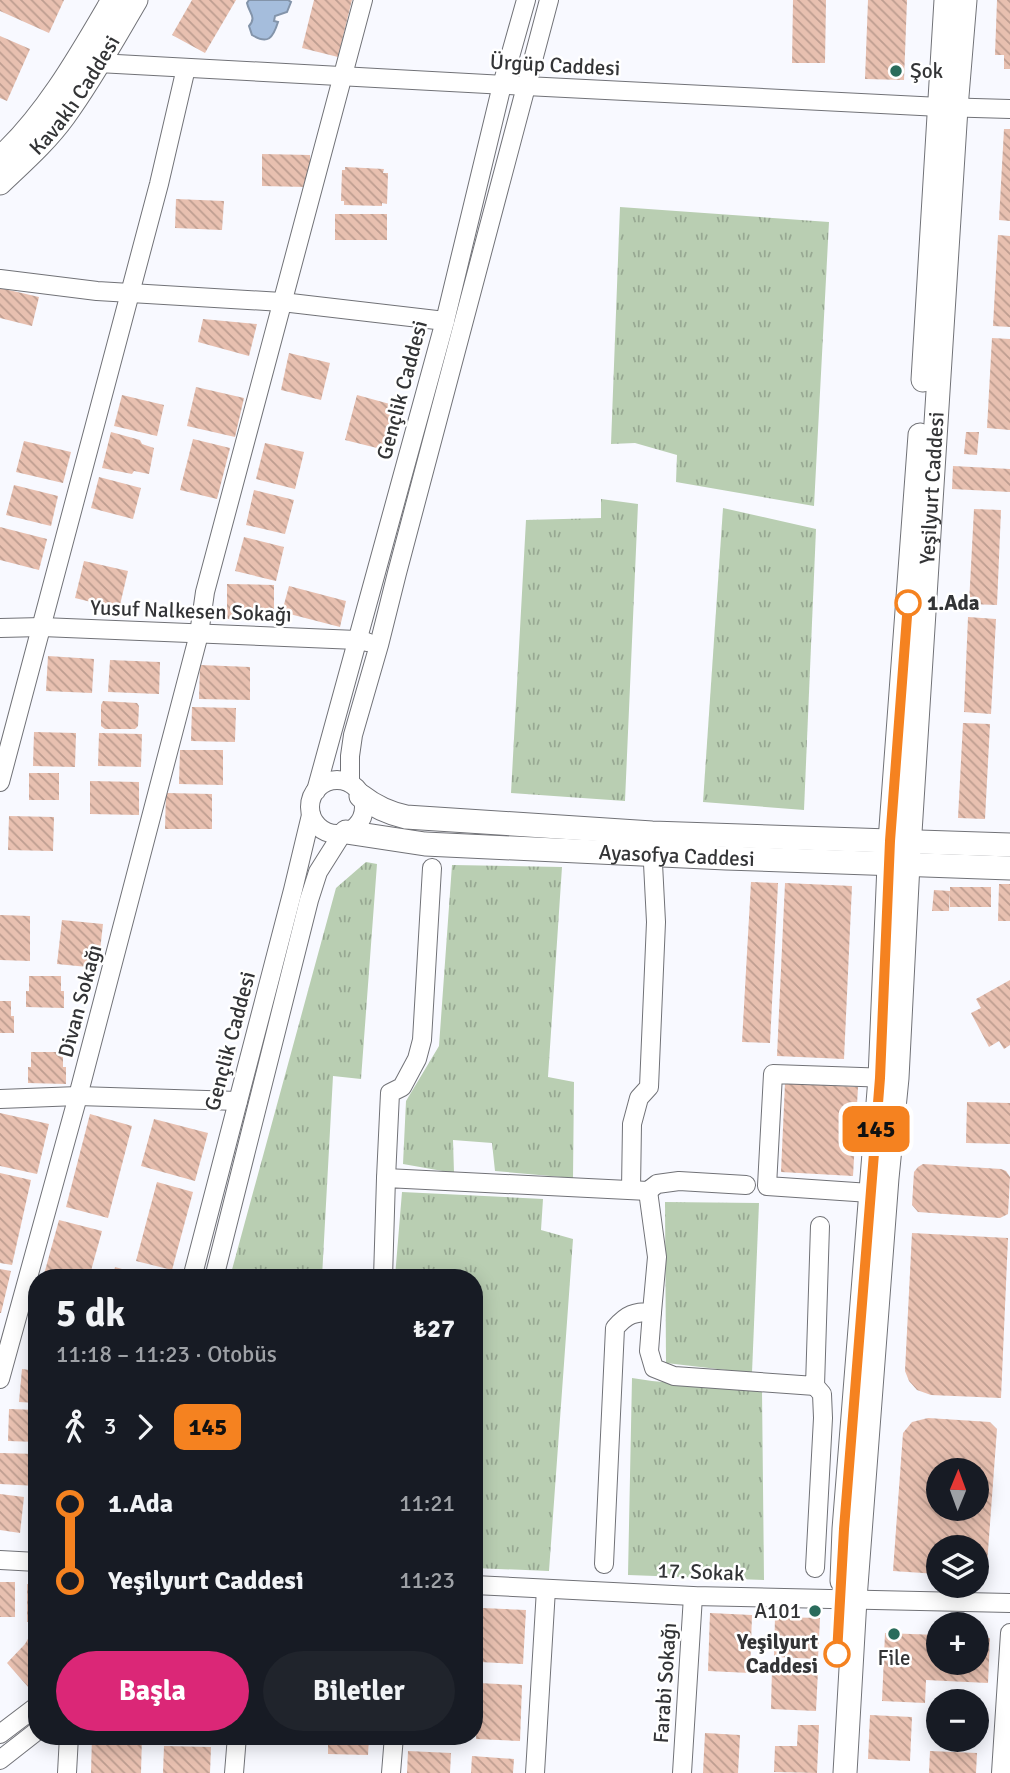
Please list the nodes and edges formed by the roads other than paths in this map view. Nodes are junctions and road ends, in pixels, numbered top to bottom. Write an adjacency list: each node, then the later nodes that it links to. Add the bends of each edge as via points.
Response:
1 (113, 0): 15 (main road, Kavaklı Caddesi, via 78,61)
2 (136, 0): 8 (main road, Kavaklı Caddesi)
3 (363, 0): 10 (street, Divan Sokağı)
4 (526, 0): 11 (street, Gençlik Caddesi)
5 (549, 0): 12 (street, Gençlik Caddesi)
6 (946, 0): 13 (main road, Yeşilyurt Caddesi)
7 (965, 0): 13 (main road, Yeşilyurt Caddesi)
8 (99, 63): 9 (street, Ürgüp Caddesi); 16 (main road, Kavaklı Caddesi, via 63,118)
9 (186, 68): 10 (street, Ürgüp Caddesi); 18 (street)
10 (342, 76): 11 (street, Ürgüp Caddesi); 19 (street, Divan Sokağı)
11 (502, 85): 12 (street, Ürgüp Caddesi); 20 (street, Gençlik Caddesi)
12 (526, 86): 13 (street, Ürgüp Caddesi); 25 (street, Gençlik Caddesi)
13 (948, 108): 14 (street, Ürgüp Caddesi); 33 (main road, Yeşilyurt Caddesi)
14 (1010, 109)
15 (0, 158)
16 (0, 183)
17 (0, 279): 18 (street)
18 (130, 293): 19 (street); 21 (street)
19 (282, 302): 20 (street); 23 (street, Divan Sokağı, via 205,592)
20 (445, 321): 24 (street, Gençlik Caddesi)
21 (41, 627): 22 (street, Yusuf Nalkesen Sokağı); 23 (street, Yusuf Nalkesen Sokağı); 26 (street)
22 (0, 628)
23 (199, 634): 24 (street, Yusuf Nalkesen Sokağı); 37 (street, Divan Sokağı)
24 (357, 640): 25 (street, Yusuf Nalkesen Sokağı); 28 (street, Gençlik Caddesi)
25 (379, 645): 27 (street, Gençlik Caddesi, via 353,735 350,757)
26 (0, 782)
27 (356, 790): 28 (street, via 341,780 323,784); 30 (street, via 363,813 360,822); 31 (main road, Ayasofya Caddesi, via 374,806 406,817)
28 (316, 791): 29 (street)
29 (311, 815): 30 (street, via 321,830); 39 (street, Gençlik Caddesi)
30 (344, 833): 31 (main road, Ayasofya Caddesi, via 425,844); 47 (street, Gençlik Caddesi, via 318,872 309,900)
31 (652, 844): 33 (main road, Ayasofya Caddesi); 42 (street, via 656,922 649,1087 639,1098 632,1124)
32 (1010, 845): 33 (main road, Ayasofya Caddesi)
33 (899, 853): 35 (main road, Ayasofya Caddesi); 36 (main road, Yeşilyurt Caddesi)
34 (432, 867): 40 (street, via 422,1040 402,1087 390,1093)
35 (1010, 868)
36 (889, 1078): 43 (main road, Yeşilyurt Caddesi); 43 (street, via 773,1074 767,1186); 60 (main road, Yeşilyurt Caddesi, via 887,1178)
37 (78, 1096): 38 (street); 39 (street); 45 (street, Divan Sokağı)
38 (0, 1099)
39 (238, 1101): 46 (street, Gençlik Caddesi)
40 (386, 1178): 42 (street); 48 (street)
41 (746, 1185): 42 (street, via 679,1181)
42 (639, 1190): 50 (street, via 657,1256)
43 (870, 1193): 60 (main road, Yeşilyurt Caddesi, via 844,1529)
44 (820, 1226): 52 (street)
45 (30, 1269)
46 (194, 1269)
47 (216, 1269)
48 (383, 1269)
49 (28, 1277): 51 (street, Divan Sokağı)
50 (652, 1312): 52 (street, via 649,1351 654,1368 674,1376); 55 (street, via 637,1312 615,1328)
51 (0, 1379)
52 (815, 1386): 56 (street, via 822,1394 823,1418)
53 (0, 1560): 54 (street)
54 (28, 1562)
55 (604, 1564)
56 (815, 1568)
57 (483, 1586): 58 (street, 17. Sokak)
58 (546, 1589): 59 (street, 17. Sokak); 73 (street)
59 (693, 1595): 60 (street, 17. Sokak); 74 (street, Farabi Sokağı)
60 (848, 1599): 61 (street, 17. Sokak); 75 (main road, Yeşilyurt Caddesi); 76 (main road, Yeşilyurt Caddesi)
61 (1010, 1603)
62 (1010, 1633): 77 (street)
63 (28, 1713): 64 (street)
64 (0, 1734)
65 (28, 1738): 69 (street)
66 (69, 1745): 70 (street)
67 (236, 1745): 71 (street)
68 (393, 1745): 72 (street)
69 (0, 1760)
70 (67, 1773)
71 (234, 1773)
72 (391, 1773)
73 (535, 1773)
74 (682, 1773)
75 (830, 1773)
76 (845, 1773)
77 (1001, 1773)

